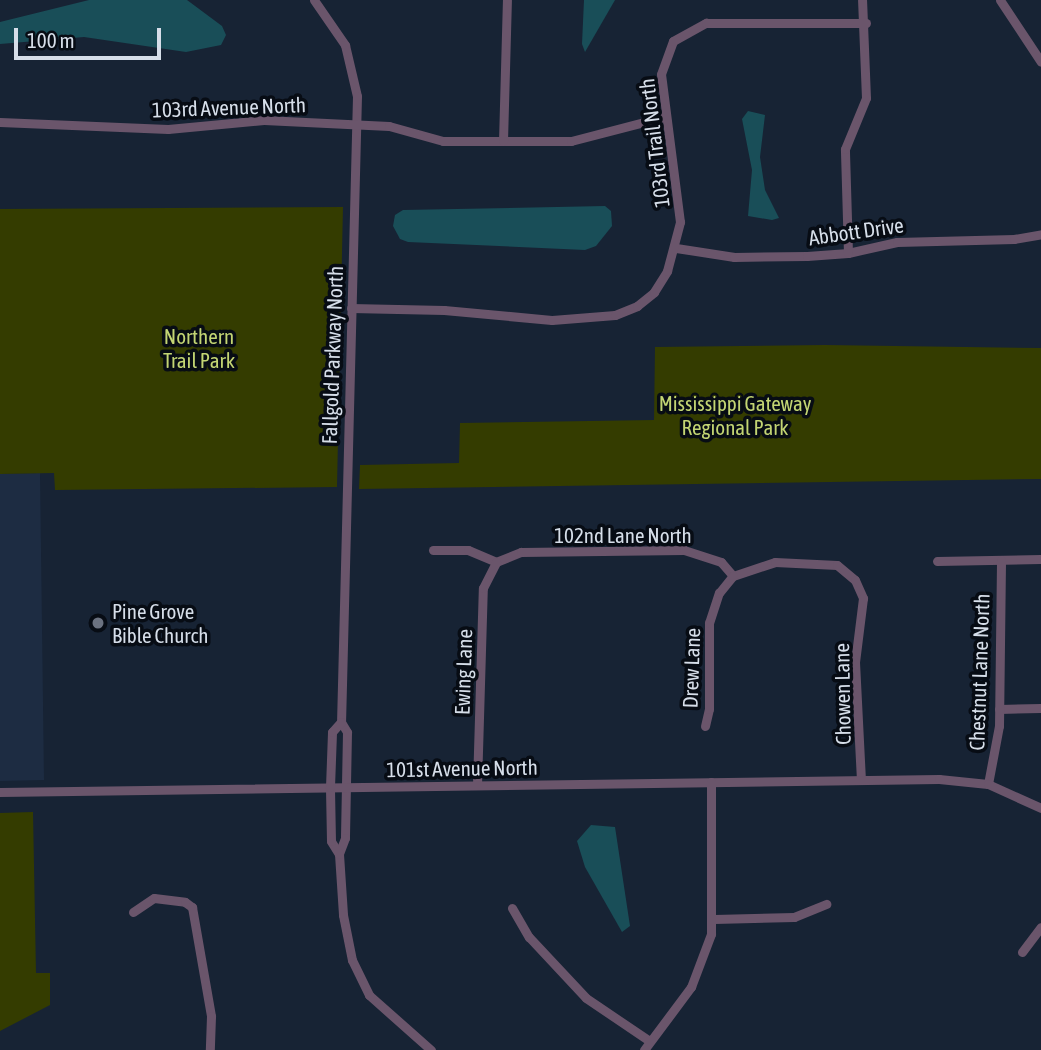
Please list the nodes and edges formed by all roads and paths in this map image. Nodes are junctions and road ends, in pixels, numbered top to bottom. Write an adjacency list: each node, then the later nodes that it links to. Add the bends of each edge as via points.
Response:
1 (507, 0): 10 (street)
2 (862, 0): 5 (street)
3 (1000, 0): 6 (street)
4 (320, 2): 9 (street, Fallgold Parkway North, via 345,45 352,68)
5 (866, 23): 7 (street, 103rd Trail North, via 724,22 687,31 673,41 664,57); 13 (street, via 866,98 845,149)
6 (1041, 62)
7 (664, 117): 10 (street, 103rd Avenue North, via 570,141); 12 (street, 103rd Trail North, via 678,194)
8 (0, 122): 9 (street, 103rd Avenue North, via 167,129 264,120)
9 (356, 124): 10 (street, 103rd Avenue North, via 389,126 443,141); 14 (street, Fallgold Parkway North)
10 (503, 141)
11 (1041, 234): 13 (street, Abbott Drive, via 897,242)
12 (676, 248): 13 (street, Abbott Drive, via 734,257); 14 (street, 103rd Trail North, via 654,292 615,315 552,320 444,310)
13 (848, 253)
14 (351, 308): 23 (street, Fallgold Parkway North)
15 (433, 550): 19 (street, via 468,550)
16 (1041, 559): 17 (street)
17 (1001, 560): 18 (street); 22 (street, Chestnut Lane North)
18 (937, 561)
19 (496, 562): 20 (street, 102nd Lane North, via 521,552 684,550 721,562); 28 (street, Ewing Lane, via 483,588)
20 (733, 576): 24 (street, Drew Lane, via 719,593 709,623); 25 (street, Chowen Lane, via 775,562 821,562 848,572 863,598 855,662)
21 (1041, 708): 22 (street)
22 (999, 709): 27 (street, Chestnut Lane North)
23 (341, 722): 29 (street, Fallgold Parkway North, via 332,732); 30 (street, Fallgold Parkway North, via 347,732)
24 (705, 726)
25 (860, 780): 26 (street, 101st Avenue North); 27 (street, 101st Avenue North)
26 (711, 782): 28 (street, 101st Avenue North); 37 (street)
27 (988, 784): 32 (street, 101st Avenue North)
28 (477, 785): 30 (street, 101st Avenue North)
29 (330, 787): 30 (street, 101st Avenue North); 31 (street, 101st Avenue North); 33 (street, Fallgold Parkway North, via 331,841)
30 (345, 787): 33 (street, Fallgold Parkway North, via 345,838)
31 (0, 792)
32 (1041, 808)
33 (339, 854): 42 (street, via 343,915 359,978 383,1009)
34 (826, 904): 37 (street, via 794,917)
35 (512, 908): 40 (street, via 529,937 586,998)
36 (133, 912): 41 (street, via 154,898 192,907 212,1016)
37 (714, 919): 40 (street, via 691,987)
38 (1041, 927): 39 (street)
39 (1023, 953)
40 (646, 1045)
41 (210, 1050)
42 (431, 1050)

